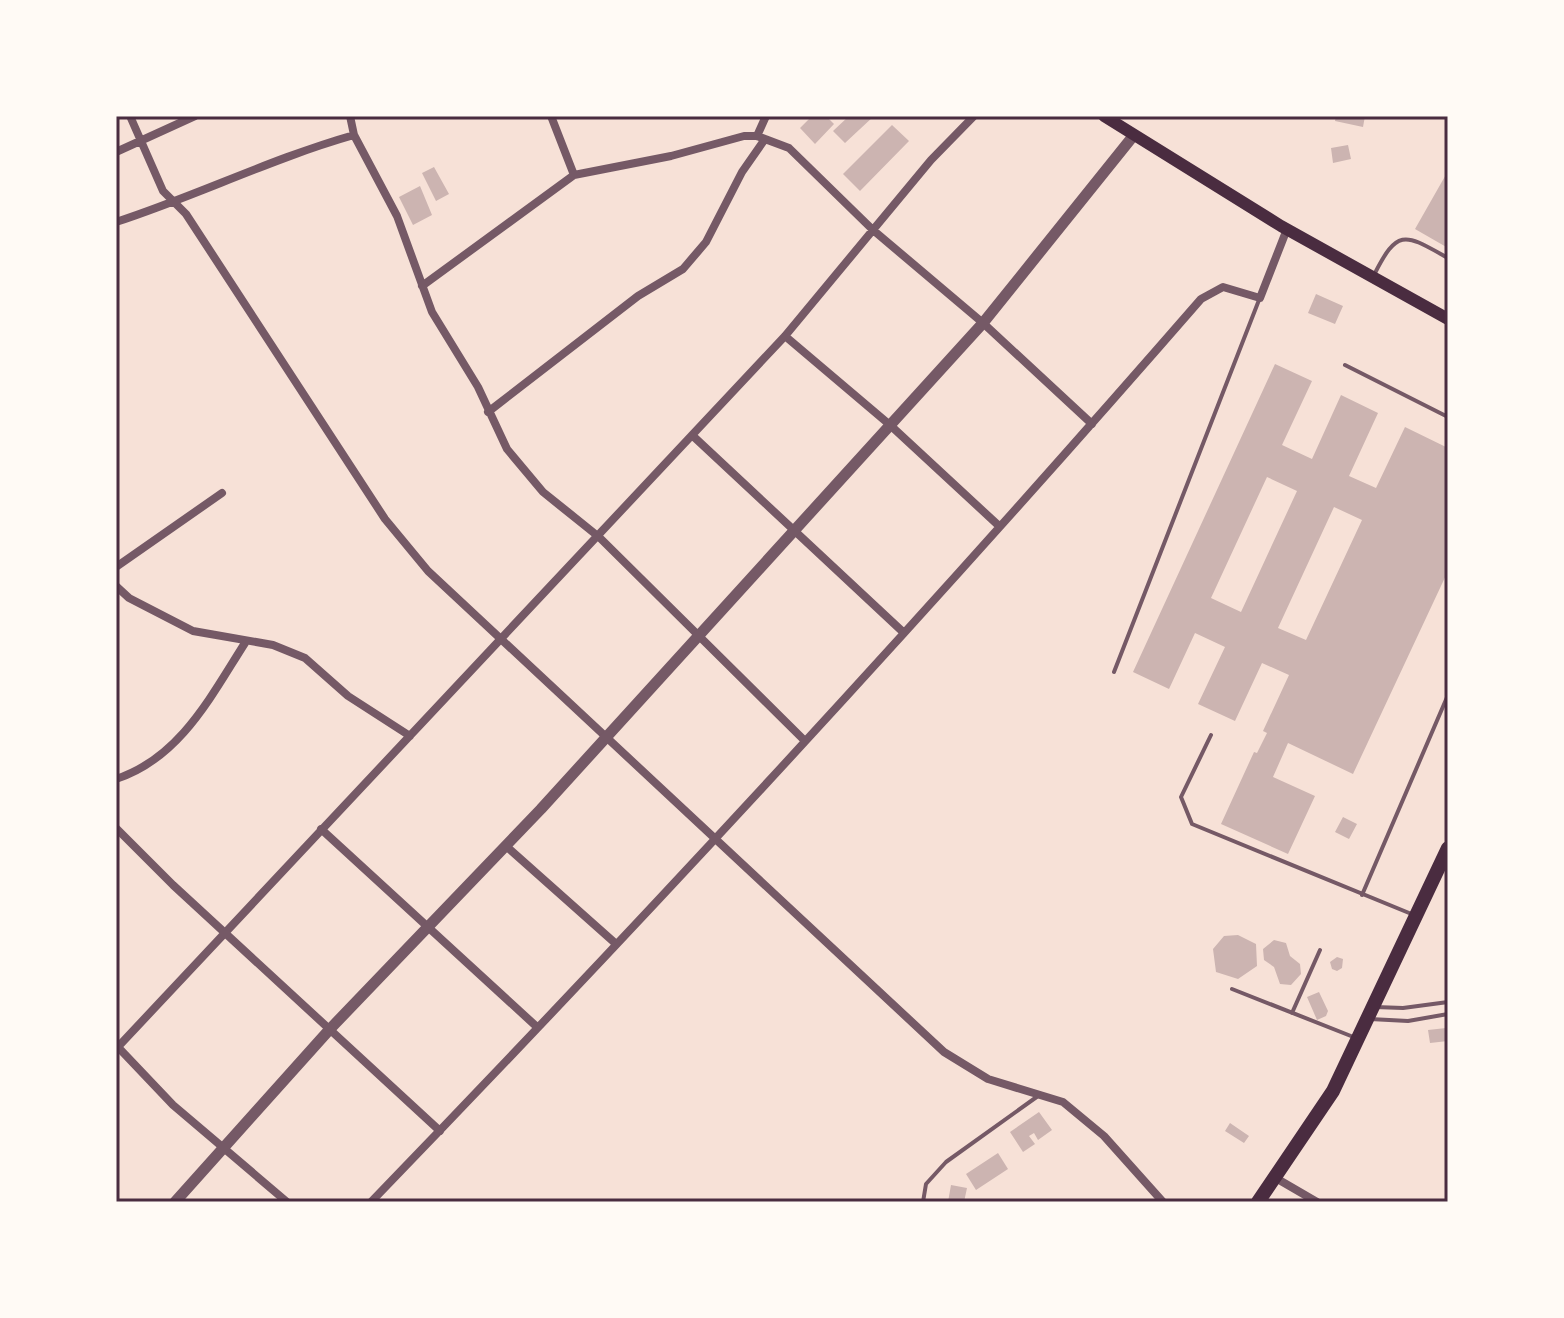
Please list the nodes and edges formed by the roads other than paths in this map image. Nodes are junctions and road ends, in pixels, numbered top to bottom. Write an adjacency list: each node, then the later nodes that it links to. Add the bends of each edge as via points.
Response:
1 (130, 116): 11 (street)
2 (195, 116): 11 (street)
3 (350, 116): 8 (street)
4 (766, 116): 10 (street)
5 (974, 116): 17 (street)
6 (1104, 116): 9 (main road)
7 (553, 117): 13 (street)
8 (354, 135): 14 (street, via 311,147); 20 (street, via 397,216)
9 (1134, 135): 16 (main road); 23 (street)
10 (761, 138): 13 (street, via 744,136); 17 (street, via 789,148); 26 (street, via 706,242 683,269 638,296)
11 (140, 142): 12 (street); 14 (street, via 163,191)
12 (116, 152)
13 (574, 175): 20 (street)
14 (175, 203): 15 (street); 39 (street, via 243,298 385,519 428,571)
15 (116, 222)
16 (1287, 229): 19 (main road); 21 (street)
17 (873, 230): 23 (street); 24 (street)
18 (1448, 258): 19 (lane, via 1412,237 1402,238 1388,247)
19 (1373, 277): 22 (main road)
20 (422, 286): 26 (street)
21 (1260, 298): 28 (street, via 1223,287 1201,299); 41 (lane)
22 (1448, 319)
23 (983, 323): 28 (street); 29 (street)
24 (785, 336): 29 (street); 30 (street)
25 (1345, 365): 27 (lane)
26 (488, 412): 34 (street, via 507,449 543,492)
27 (1448, 417)
28 (1092, 424): 32 (street)
29 (890, 425): 32 (street); 33 (street)
30 (693, 436): 33 (street); 34 (street)
31 (222, 493): 35 (street)
32 (998, 525): 37 (street)
33 (795, 531): 37 (street); 38 (street)
34 (599, 537): 38 (street); 39 (street)
35 (116, 567)
36 (116, 586): 40 (street, via 193,631)
37 (903, 632): 46 (street)
38 (701, 635): 45 (street); 46 (street)
39 (502, 640): 44 (street); 45 (street)
40 (245, 643): 44 (street, via 273,645 305,658 348,696); 47 (street, via 180,739 155,761)
41 (1114, 672)
42 (1448, 695): 53 (lane)
43 (1211, 735): 53 (lane, via 1181,797 1192,824)
44 (410, 736): 49 (street)
45 (605, 740): 50 (street); 51 (street)
46 (804, 740): 50 (street)
47 (116, 779)
48 (116, 828): 56 (street)
49 (321, 829): 55 (street); 56 (street)
50 (713, 840): 57 (street); 68 (street, via 944,1052 988,1079)
51 (506, 846): 55 (street); 57 (street)
52 (1448, 848): 54 (main road)
53 (1362, 895): 54 (lane)
54 (1416, 916): 62 (main road)
55 (430, 927): 64 (street); 65 (street)
56 (224, 931): 65 (street); 67 (street)
57 (615, 943): 64 (street)
58 (1320, 950): 61 (lane)
59 (1232, 989): 61 (lane)
60 (1448, 1002): 62 (lane)
61 (1292, 1013): 66 (lane)
62 (1370, 1013): 63 (lane, via 1408,1021); 66 (main road)
63 (1448, 1014)
64 (537, 1027): 69 (street)
65 (330, 1029): 69 (street); 70 (street)
66 (1358, 1038): 71 (main road, via 1333,1091)
67 (117, 1047): 70 (street, via 173,1105)
68 (1040, 1095): 75 (lane, via 946,1162 926,1184); 76 (street, via 1063,1102 1104,1136)
69 (440, 1131): 74 (street)
70 (225, 1147): 72 (street); 73 (street)
71 (1274, 1177): 77 (main road); 78 (street)
72 (175, 1202)
73 (287, 1202)
74 (371, 1202)
75 (923, 1202)
76 (1163, 1202)
77 (1258, 1202)
78 (1317, 1202)

